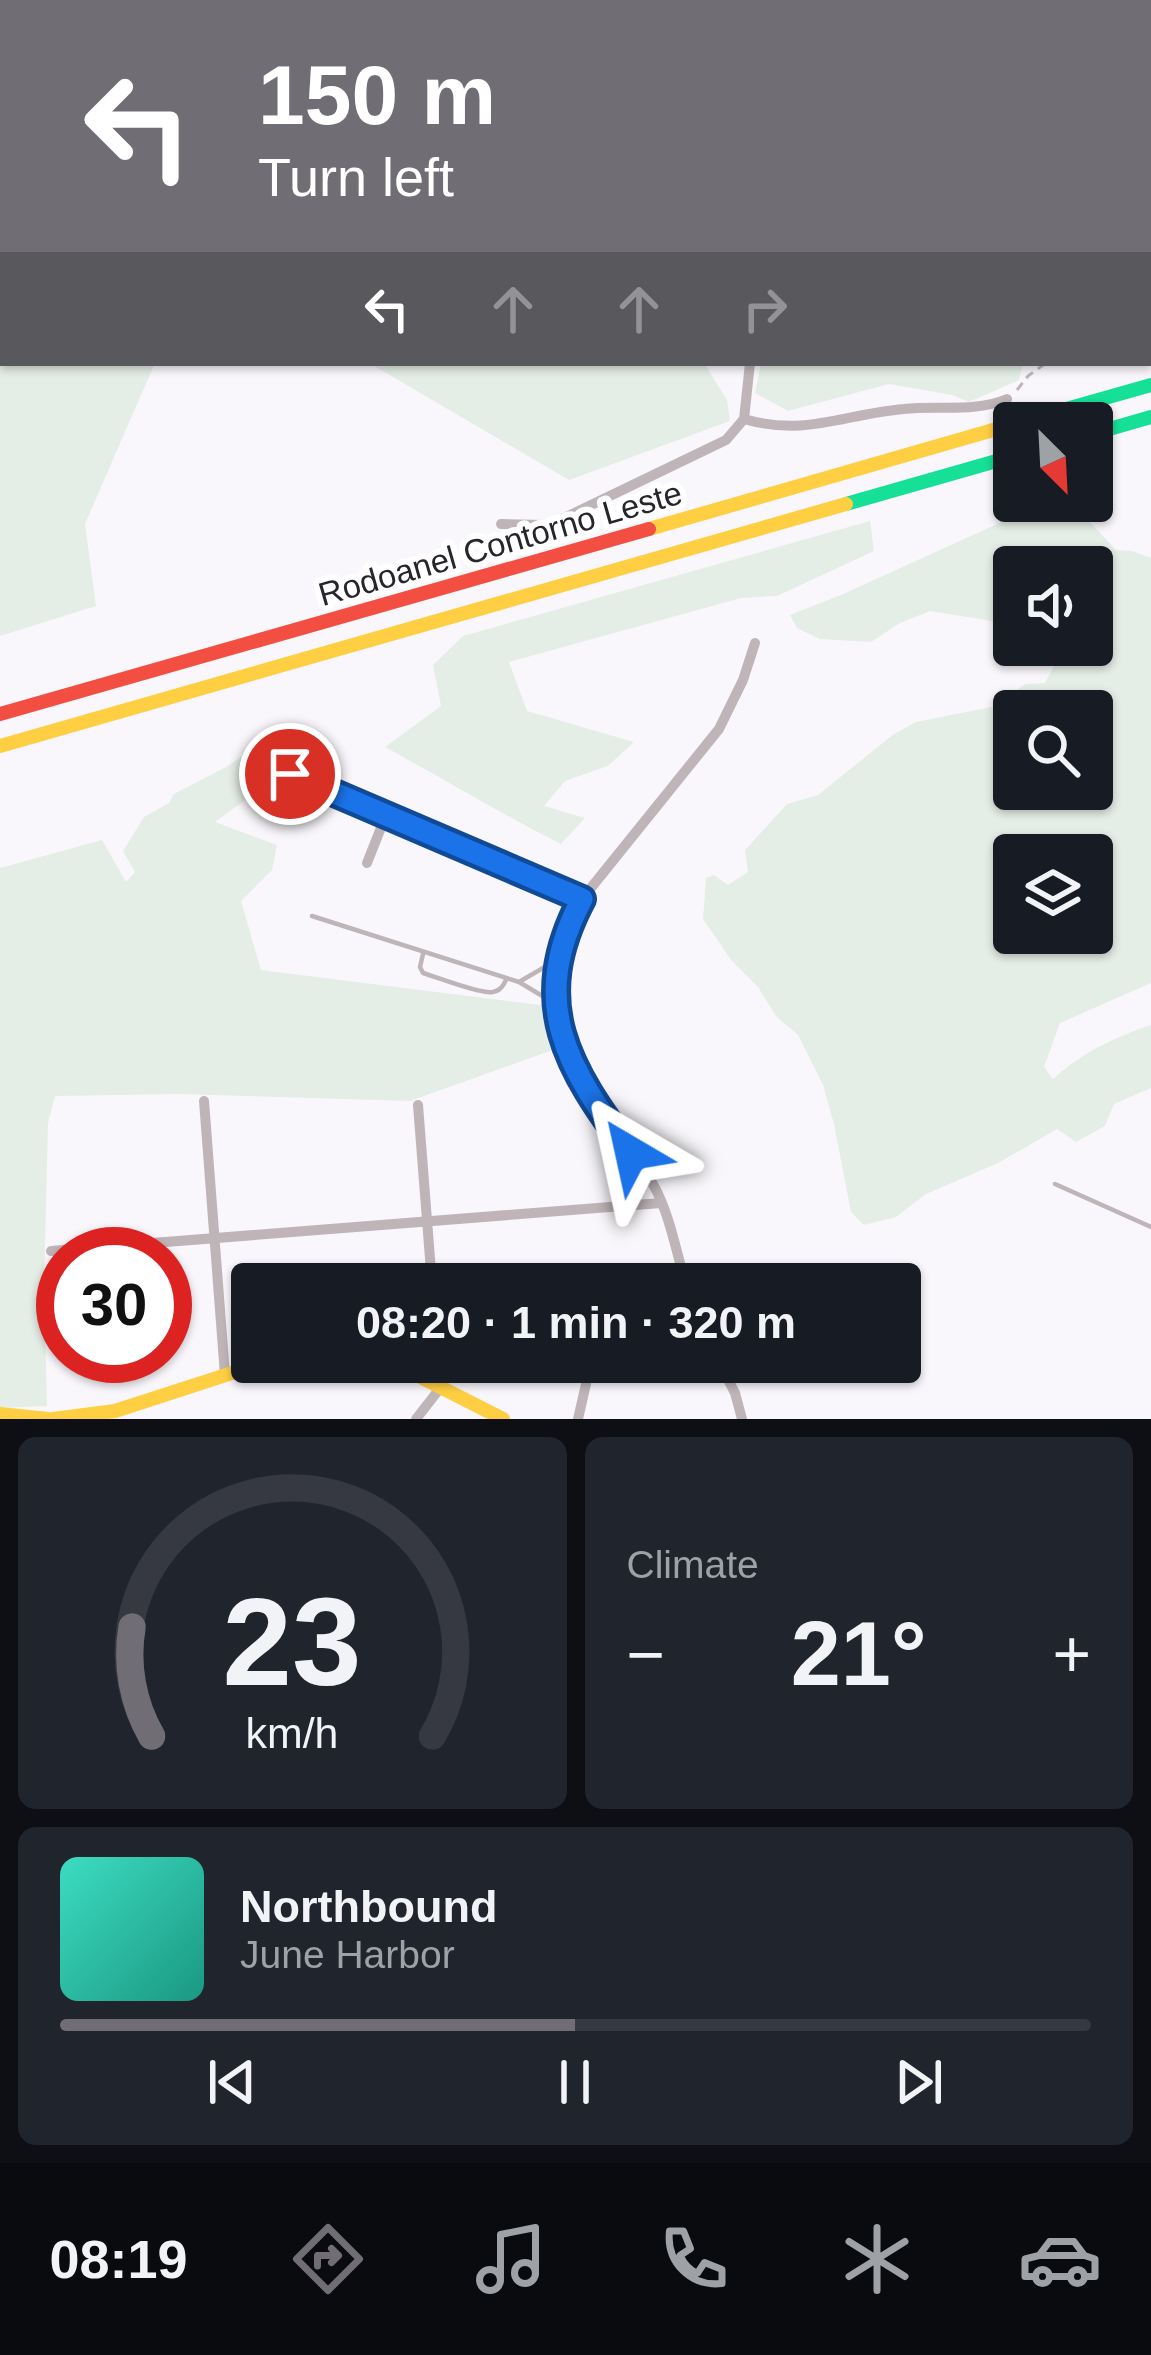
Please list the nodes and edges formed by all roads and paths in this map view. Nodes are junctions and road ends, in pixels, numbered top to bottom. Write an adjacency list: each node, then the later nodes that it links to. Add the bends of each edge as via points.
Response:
1 (750, 366): 7 (street)
2 (1043, 366): 4 (path)
3 (1151, 385): 5 (main road, Rodoanel Contorno Leste)
4 (1006, 398): 7 (street, via 974,409 894,410 800,427)
5 (1091, 402)
6 (1151, 417): 8 (main road)
7 (744, 419): 11 (street, via 713,448 583,511 545,525)
8 (1113, 428)
9 (993, 430): 13 (main road, Rodoanel Contorno Leste)
10 (993, 462): 14 (main road, Rodoanel Contorno Leste)
11 (501, 524)
12 (755, 643): 18 (street, via 718,729)
13 (0, 714)
14 (0, 746)
15 (290, 774): 16 (street)
16 (386, 815): 17 (street); 18 (street)
17 (367, 863)
18 (582, 899): 21 (street)
19 (312, 916): 20 (lane)
20 (424, 951): 22 (lane); 22 (lane, via 423,973 493,992)
21 (560, 958): 23 (lane); 24 (street)
22 (507, 978): 23 (lane)
23 (519, 982): 24 (lane)
24 (556, 1004): 28 (street, via 580,1078)
25 (204, 1101): 31 (street)
26 (418, 1105): 29 (street)
27 (1055, 1184): 30 (lane)
28 (662, 1203): 29 (street); 34 (street)
29 (428, 1221): 31 (street); 33 (street)
30 (1151, 1227)
31 (214, 1238): 32 (street); 36 (street)
32 (192, 1240)
33 (431, 1263)
34 (680, 1263)
35 (231, 1373): 36 (main road)
36 (225, 1375): 42 (main road)
37 (431, 1383): 41 (main road)
38 (441, 1383): 41 (street)
39 (586, 1383): 48 (street)
40 (730, 1383): 49 (street)
41 (441, 1388): 46 (street); 47 (main road)
42 (137, 1404): 44 (main road); 45 (street)
43 (10, 1417): 44 (main road)
44 (51, 1419)
45 (128, 1419)
46 (416, 1419)
47 (503, 1419)
48 (578, 1419)
49 (742, 1419)

